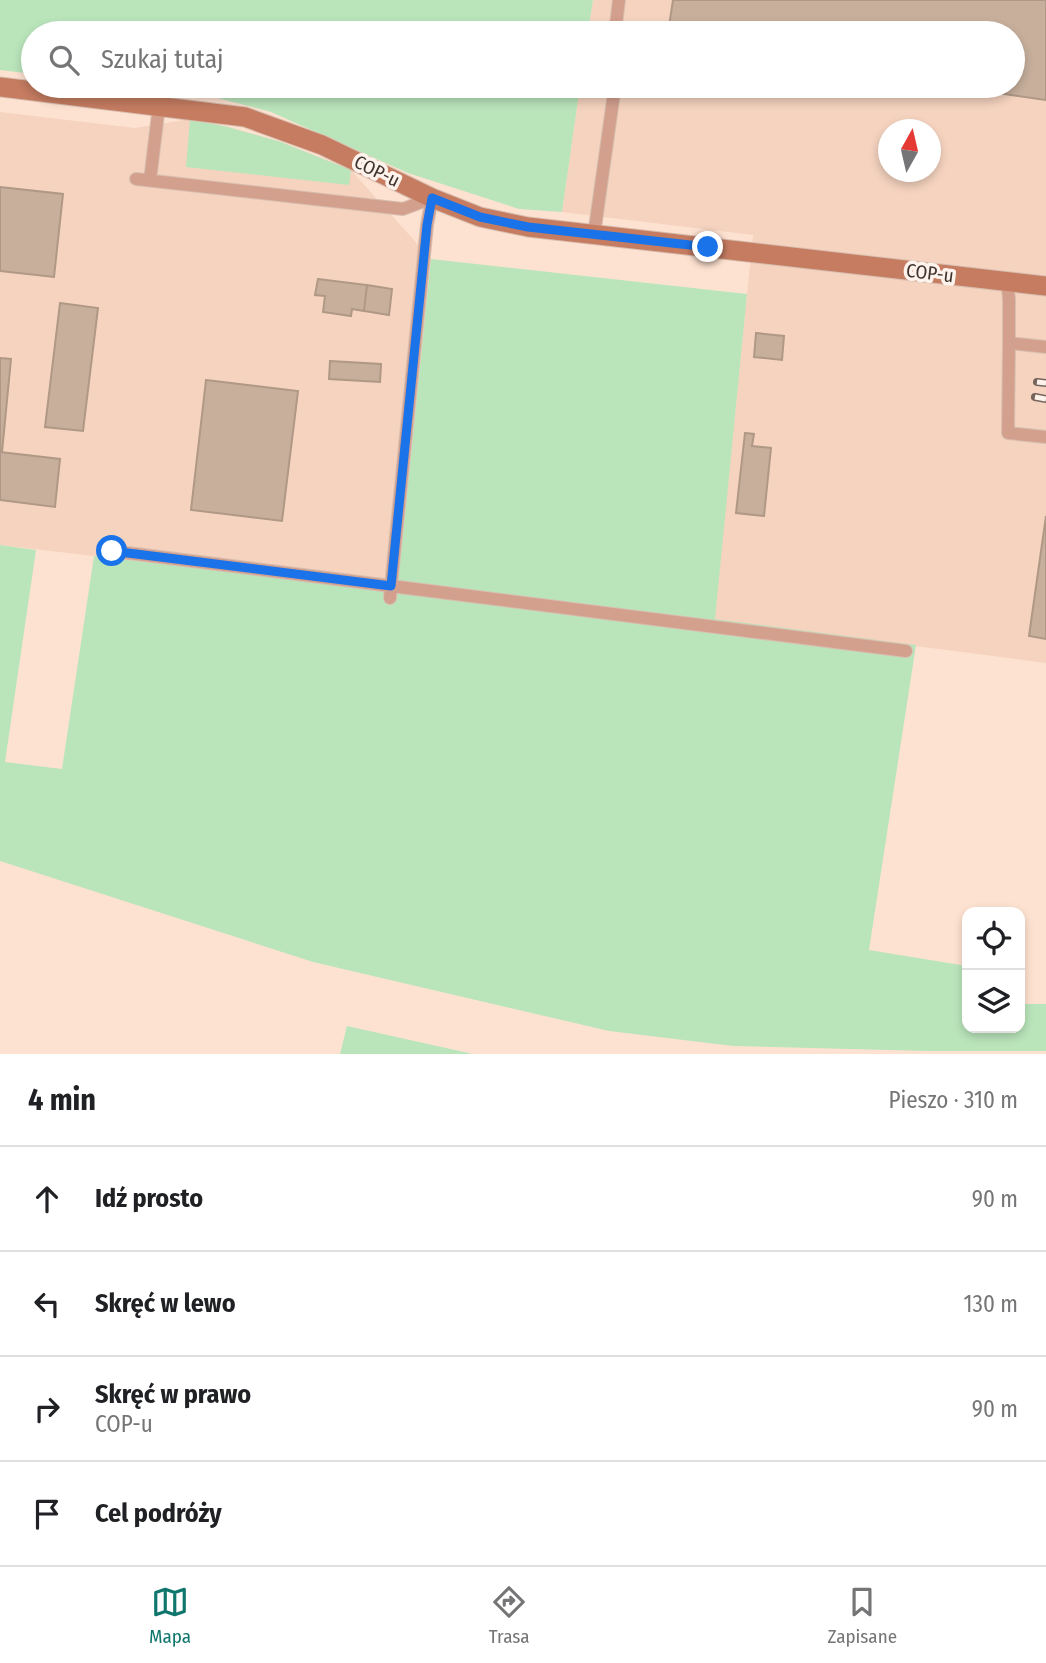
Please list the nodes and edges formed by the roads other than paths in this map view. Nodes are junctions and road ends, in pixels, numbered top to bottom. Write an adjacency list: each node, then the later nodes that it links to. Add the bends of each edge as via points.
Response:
1 (619, 0): 2 (lane)
2 (616, 21)
3 (0, 87): 4 (main road, COP-u)
4 (21, 90)
5 (92, 98): 7 (main road, COP-u)
6 (613, 98): 11 (lane)
7 (159, 106): 9 (lane); 10 (main road, COP-u, via 245,117 322,145)
8 (136, 179): 9 (lane)
9 (150, 180): 10 (lane, via 403,209)
10 (432, 198): 11 (main road, COP-u, via 480,217); 18 (lane)
11 (594, 235): 12 (main road, COP-u)
12 (1007, 281): 13 (main road, COP-u); 14 (lane)
13 (1046, 286)
14 (1009, 343): 15 (lane); 16 (lane, via 1009,433)
15 (1046, 347)
16 (1046, 437)
17 (112, 551): 18 (lane)
18 (390, 592): 19 (lane)
19 (906, 652)

